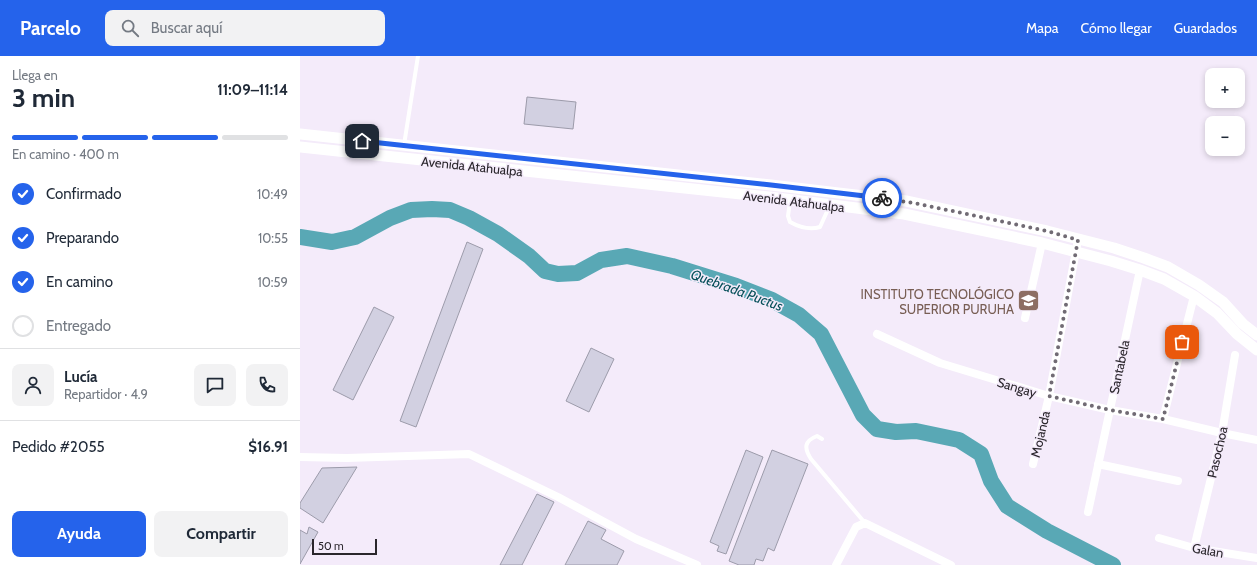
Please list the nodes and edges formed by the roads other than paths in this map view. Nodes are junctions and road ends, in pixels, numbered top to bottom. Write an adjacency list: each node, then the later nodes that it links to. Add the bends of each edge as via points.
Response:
1 (418, 56): 4 (lane)
2 (300, 134): 3 (main road, Avenida Atahualpa)
3 (348, 139): 4 (main road, Avenida Atahualpa); 6 (main road)
4 (404, 145): 7 (main road, Avenida Atahualpa)
5 (300, 147): 6 (main road, Avenida Atahualpa)
6 (346, 152): 8 (main road, Avenida Atahualpa)
7 (582, 164): 8 (main road); 9 (main road, Avenida Atahualpa)
8 (581, 177): 11 (main road, Avenida Atahualpa)
9 (701, 177): 10 (main road, Avenida Atahualpa); 11 (main road)
10 (791, 187): 12 (main road, Avenida Atahualpa); 13 (lane)
11 (700, 190): 13 (main road, Avenida Atahualpa)
12 (840, 193): 14 (main road); 15 (main road, Avenida Atahualpa, via 906,201)
13 (790, 200): 14 (main road, Avenida Atahualpa); 14 (lane, via 790,222 814,229 820,227)
14 (834, 206): 16 (main road, Avenida Atahualpa, via 904,214)
15 (956, 212): 16 (main road); 17 (main road, Avenida Atahualpa)
16 (954, 225): 18 (main road, Avenida Atahualpa)
17 (1078, 240): 19 (street, Mojanda); 24 (main road, Avenida Atahualpa, via 1114,248 1168,267 1223,302)
18 (1042, 243): 19 (main road, Avenida Atahualpa); 22 (street)
19 (1076, 253): 20 (main road, Avenida Atahualpa); 27 (street, Mojanda)
20 (1140, 270): 21 (main road, Avenida Atahualpa); 28 (street, Santabela)
21 (1194, 296): 25 (main road, Avenida Atahualpa, via 1217,313); 29 (street)
22 (1025, 318)
23 (877, 334): 27 (street, Sangay, via 940,363)
24 (1257, 335)
25 (1257, 350)
26 (1235, 355): 30 (street, Pasochoa)
27 (1049, 396): 28 (street, Sangay); 34 (street, Mojanda)
28 (1110, 410): 29 (street, Sangay); 35 (street, Santabela)
29 (1163, 419): 30 (street, Sangay)
30 (1222, 433): 32 (street, Sangay); 40 (street, Pasochoa)
31 (822, 439): 38 (lane, via 817,436 810,439 806,445 807,452)
32 (1257, 440)
33 (300, 457): 42 (street, via 468,454 558,497 636,539)
34 (1033, 464)
35 (1098, 464): 36 (street); 37 (street, Santabela)
36 (1178, 481)
37 (1088, 512)
38 (865, 523): 43 (street, via 856,527); 44 (street)
39 (1159, 538): 40 (street, Galan)
40 (1194, 548): 41 (street, Galan)
41 (1257, 558)
42 (697, 565)
43 (836, 565)
44 (951, 565)

